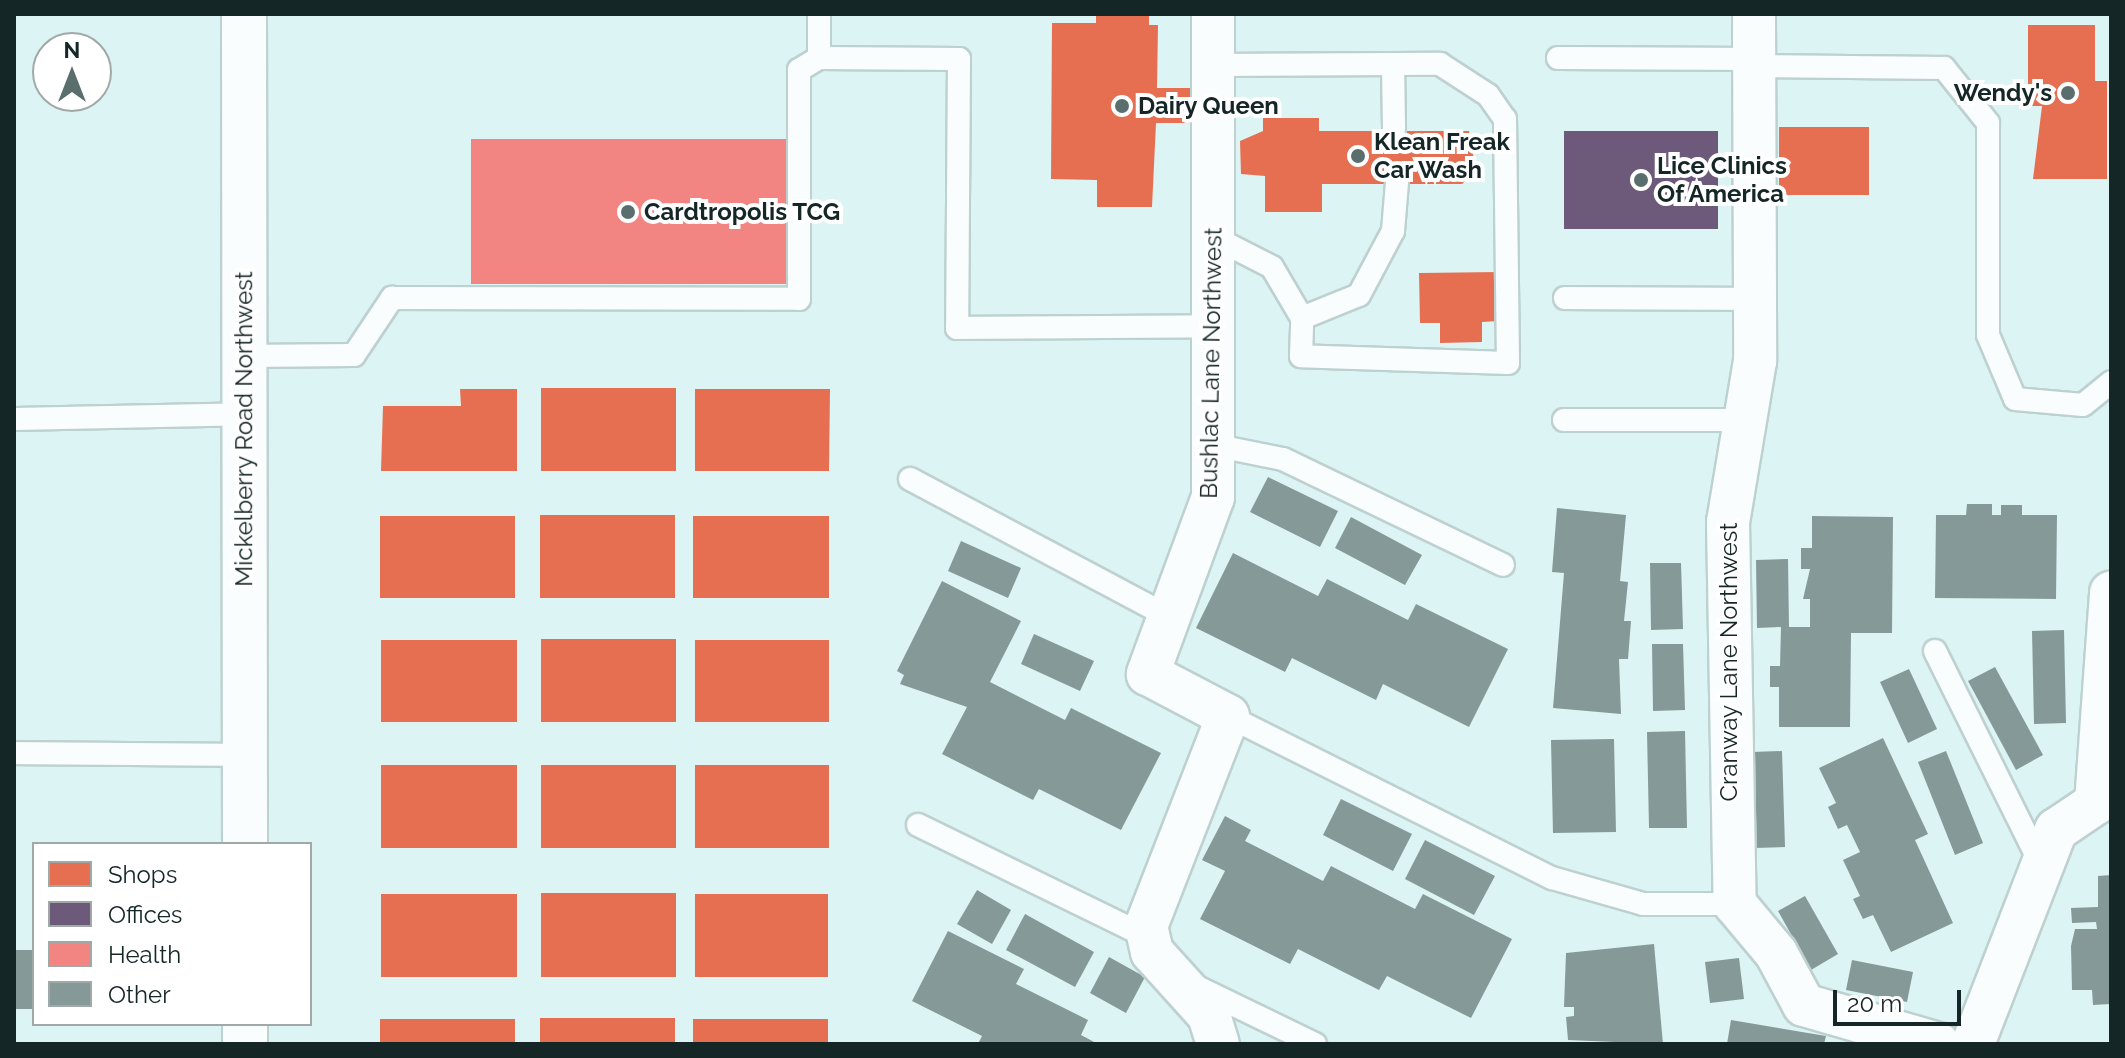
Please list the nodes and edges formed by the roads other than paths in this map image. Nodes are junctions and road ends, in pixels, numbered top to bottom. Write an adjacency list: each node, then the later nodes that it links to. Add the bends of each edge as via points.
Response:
1 (244, 14): 17 (street, Mickelberry Road Northwest)
2 (819, 14): 5 (lane)
3 (1213, 14): 9 (street, Bushlac Lane Northwest)
4 (1754, 14): 7 (street, Cranway Lane Northwest)
5 (819, 58): 16 (lane, via 959,59 957,328); 17 (lane, via 799,70 799,299 392,298 354,355)
6 (1558, 58): 7 (lane)
7 (1755, 63): 14 (street, Cranway Lane Northwest); 18 (lane, via 1944,68 1988,123 1988,335 2015,399 2083,405)
8 (1393, 64): 9 (lane); 10 (lane); 15 (lane, via 1440,64 1488,95 1505,119 1508,363 1301,356)
9 (1213, 65): 12 (street, Bushlac Lane Northwest)
10 (1394, 129)
11 (1397, 182): 15 (lane, via 1393,231 1359,295)
12 (1213, 237): 15 (lane, via 1272,267); 16 (street, Bushlac Lane Northwest)
13 (1565, 298): 14 (lane)
14 (1755, 299): 22 (street, Cranway Lane Northwest)
15 (1302, 318)
16 (1213, 326): 23 (street, Bushlac Lane Northwest)
17 (244, 356): 19 (street, Mickelberry Road Northwest)
18 (2111, 382)
19 (244, 414): 20 (lane); 31 (street, Mickelberry Road Northwest)
20 (14, 419)
21 (1564, 420): 22 (lane)
22 (1745, 420): 35 (street, Cranway Lane Northwest, via 1728,522)
23 (1213, 445): 25 (lane, via 1283,459); 27 (street, Bushlac Lane Northwest, via 1213,497)
24 (910, 479): 27 (lane)
25 (1503, 565)
26 (2111, 593): 34 (street, via 2096,803 2056,830)
27 (1169, 617): 29 (street, Bushlac Lane Northwest, via 1148,674)
28 (1935, 651): 34 (lane)
29 (1228, 716): 35 (lane, via 1552,878 1643,904); 36 (street, via 1146,926)
30 (14, 753): 31 (lane)
31 (245, 755): 33 (street, Mickelberry Road Northwest)
32 (918, 825): 36 (lane)
33 (245, 842)
34 (2042, 865): 41 (street)
35 (1735, 904): 40 (street, via 1776,953 1804,1005)
36 (1148, 937): 37 (street)
37 (1168, 973): 38 (street, via 1209,1015); 39 (lane)
38 (1218, 1044)
39 (1315, 1044)
40 (1938, 1044)
41 (1973, 1044)

